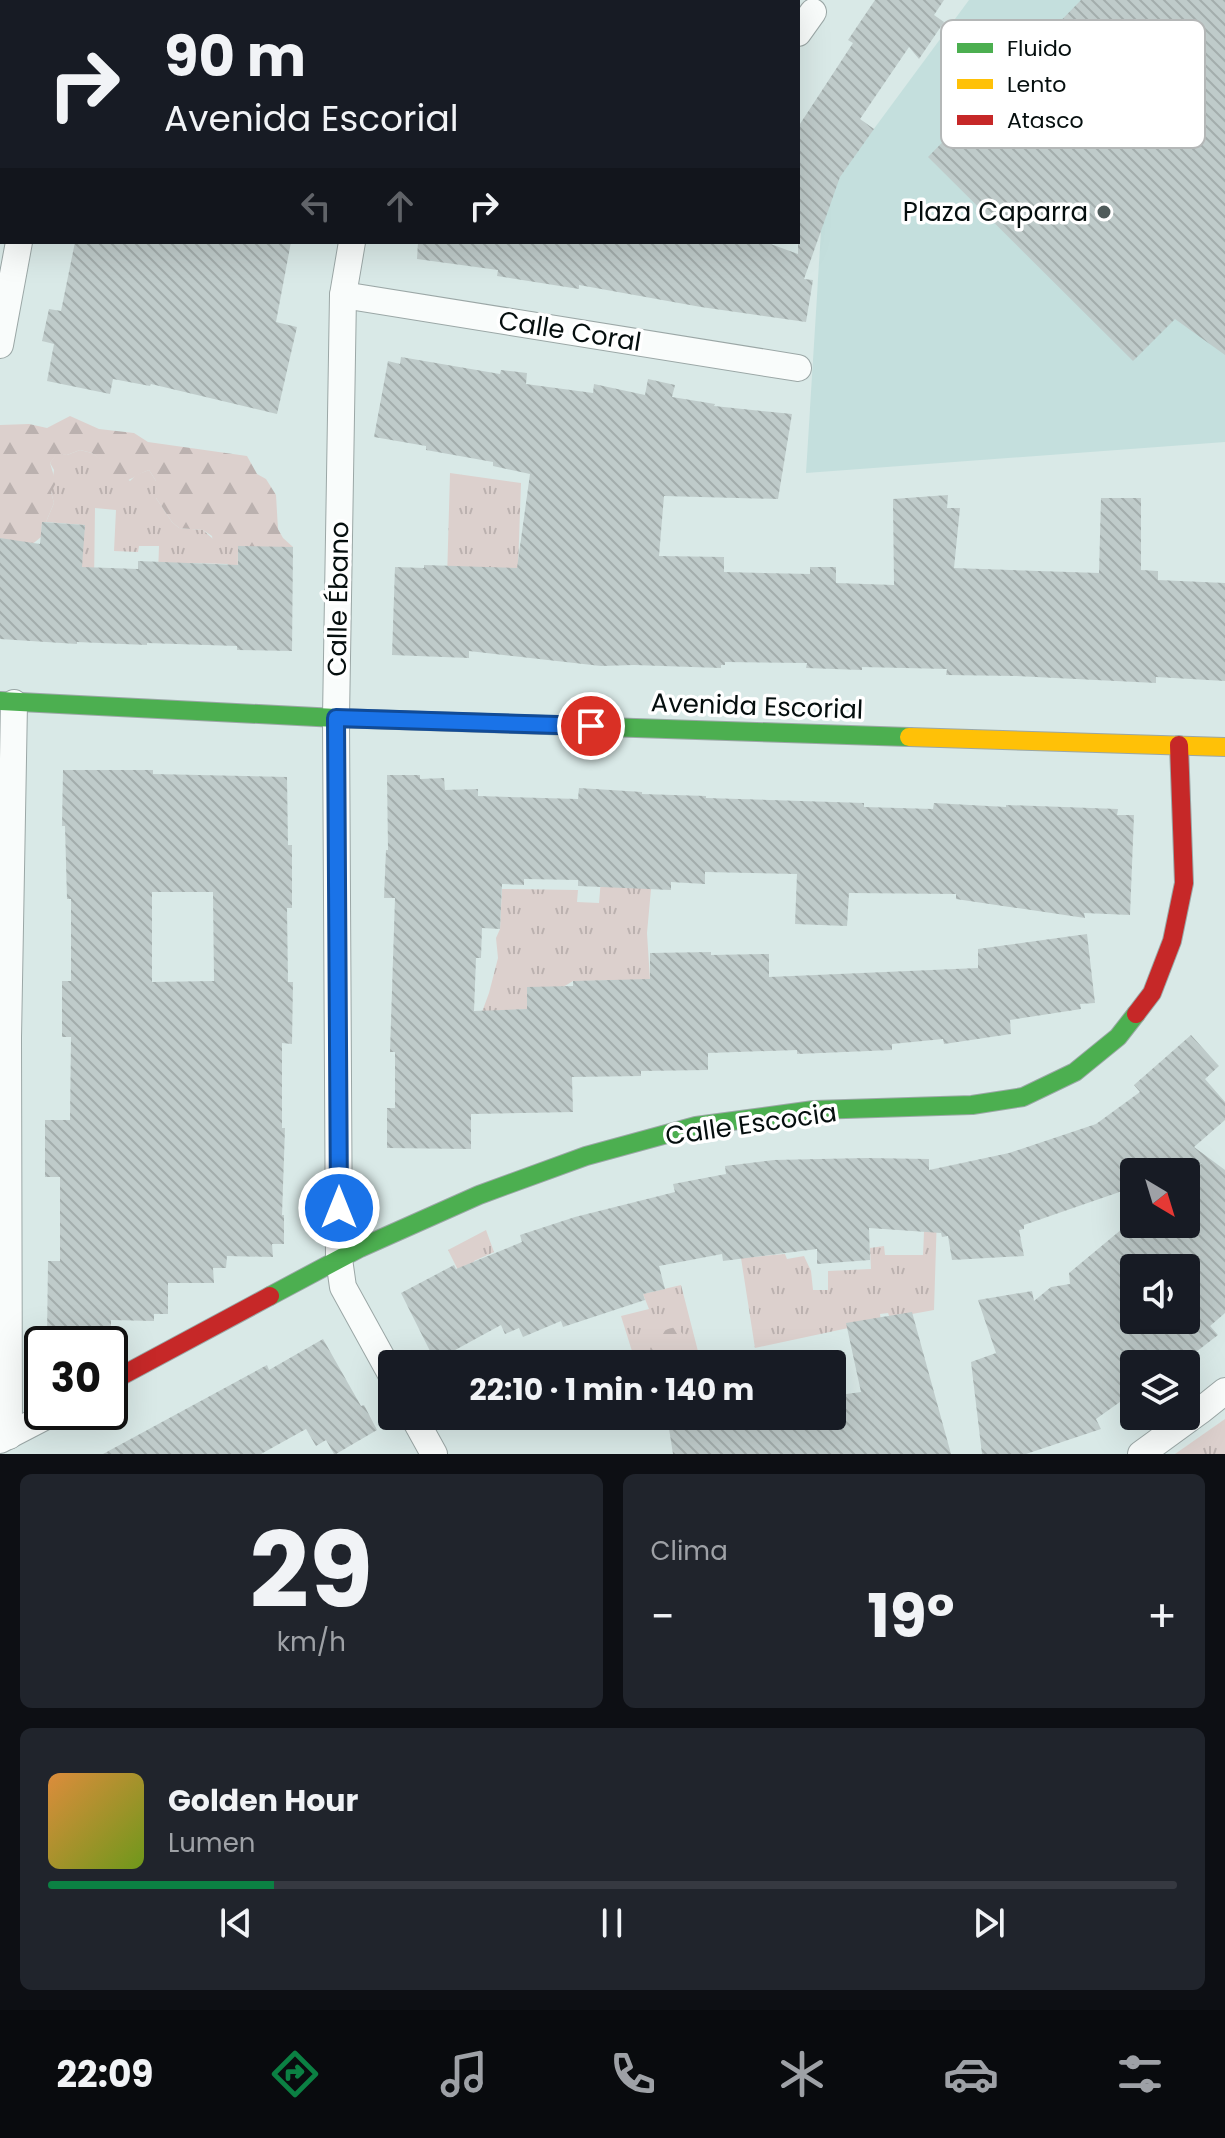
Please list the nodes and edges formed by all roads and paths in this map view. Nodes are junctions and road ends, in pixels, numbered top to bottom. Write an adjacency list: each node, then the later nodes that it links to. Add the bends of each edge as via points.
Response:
1 (19, 244): 4 (street)
2 (352, 244): 3 (street, Calle Ébano)
3 (343, 295): 5 (street, Calle Coral); 7 (street, Calle Ébano)
4 (0, 345)
5 (798, 368)
6 (7, 702): 7 (street, Avenida Escorial); 10 (street)
7 (336, 718): 8 (street, Avenida Escorial); 11 (street, Calle Ébano)
8 (1179, 745): 9 (street, Avenida Escorial); 11 (street, Calle Escocia, via 1184,883 1172,941 1152,993 1118,1037 1075,1072 1023,1097 972,1105 814,1110 696,1126 586,1156 493,1190)
9 (1225, 747)
10 (4, 1038): 17 (street)
11 (339, 1259): 12 (street, Calle Ébano, via 343,1287); 13 (street, Calle Escocia)
12 (378, 1351)
13 (128, 1372)
14 (1225, 1391): 19 (street)
15 (24, 1428): 17 (street)
16 (421, 1430): 18 (street)
17 (5, 1438)
18 (434, 1454)
19 (1141, 1454)

